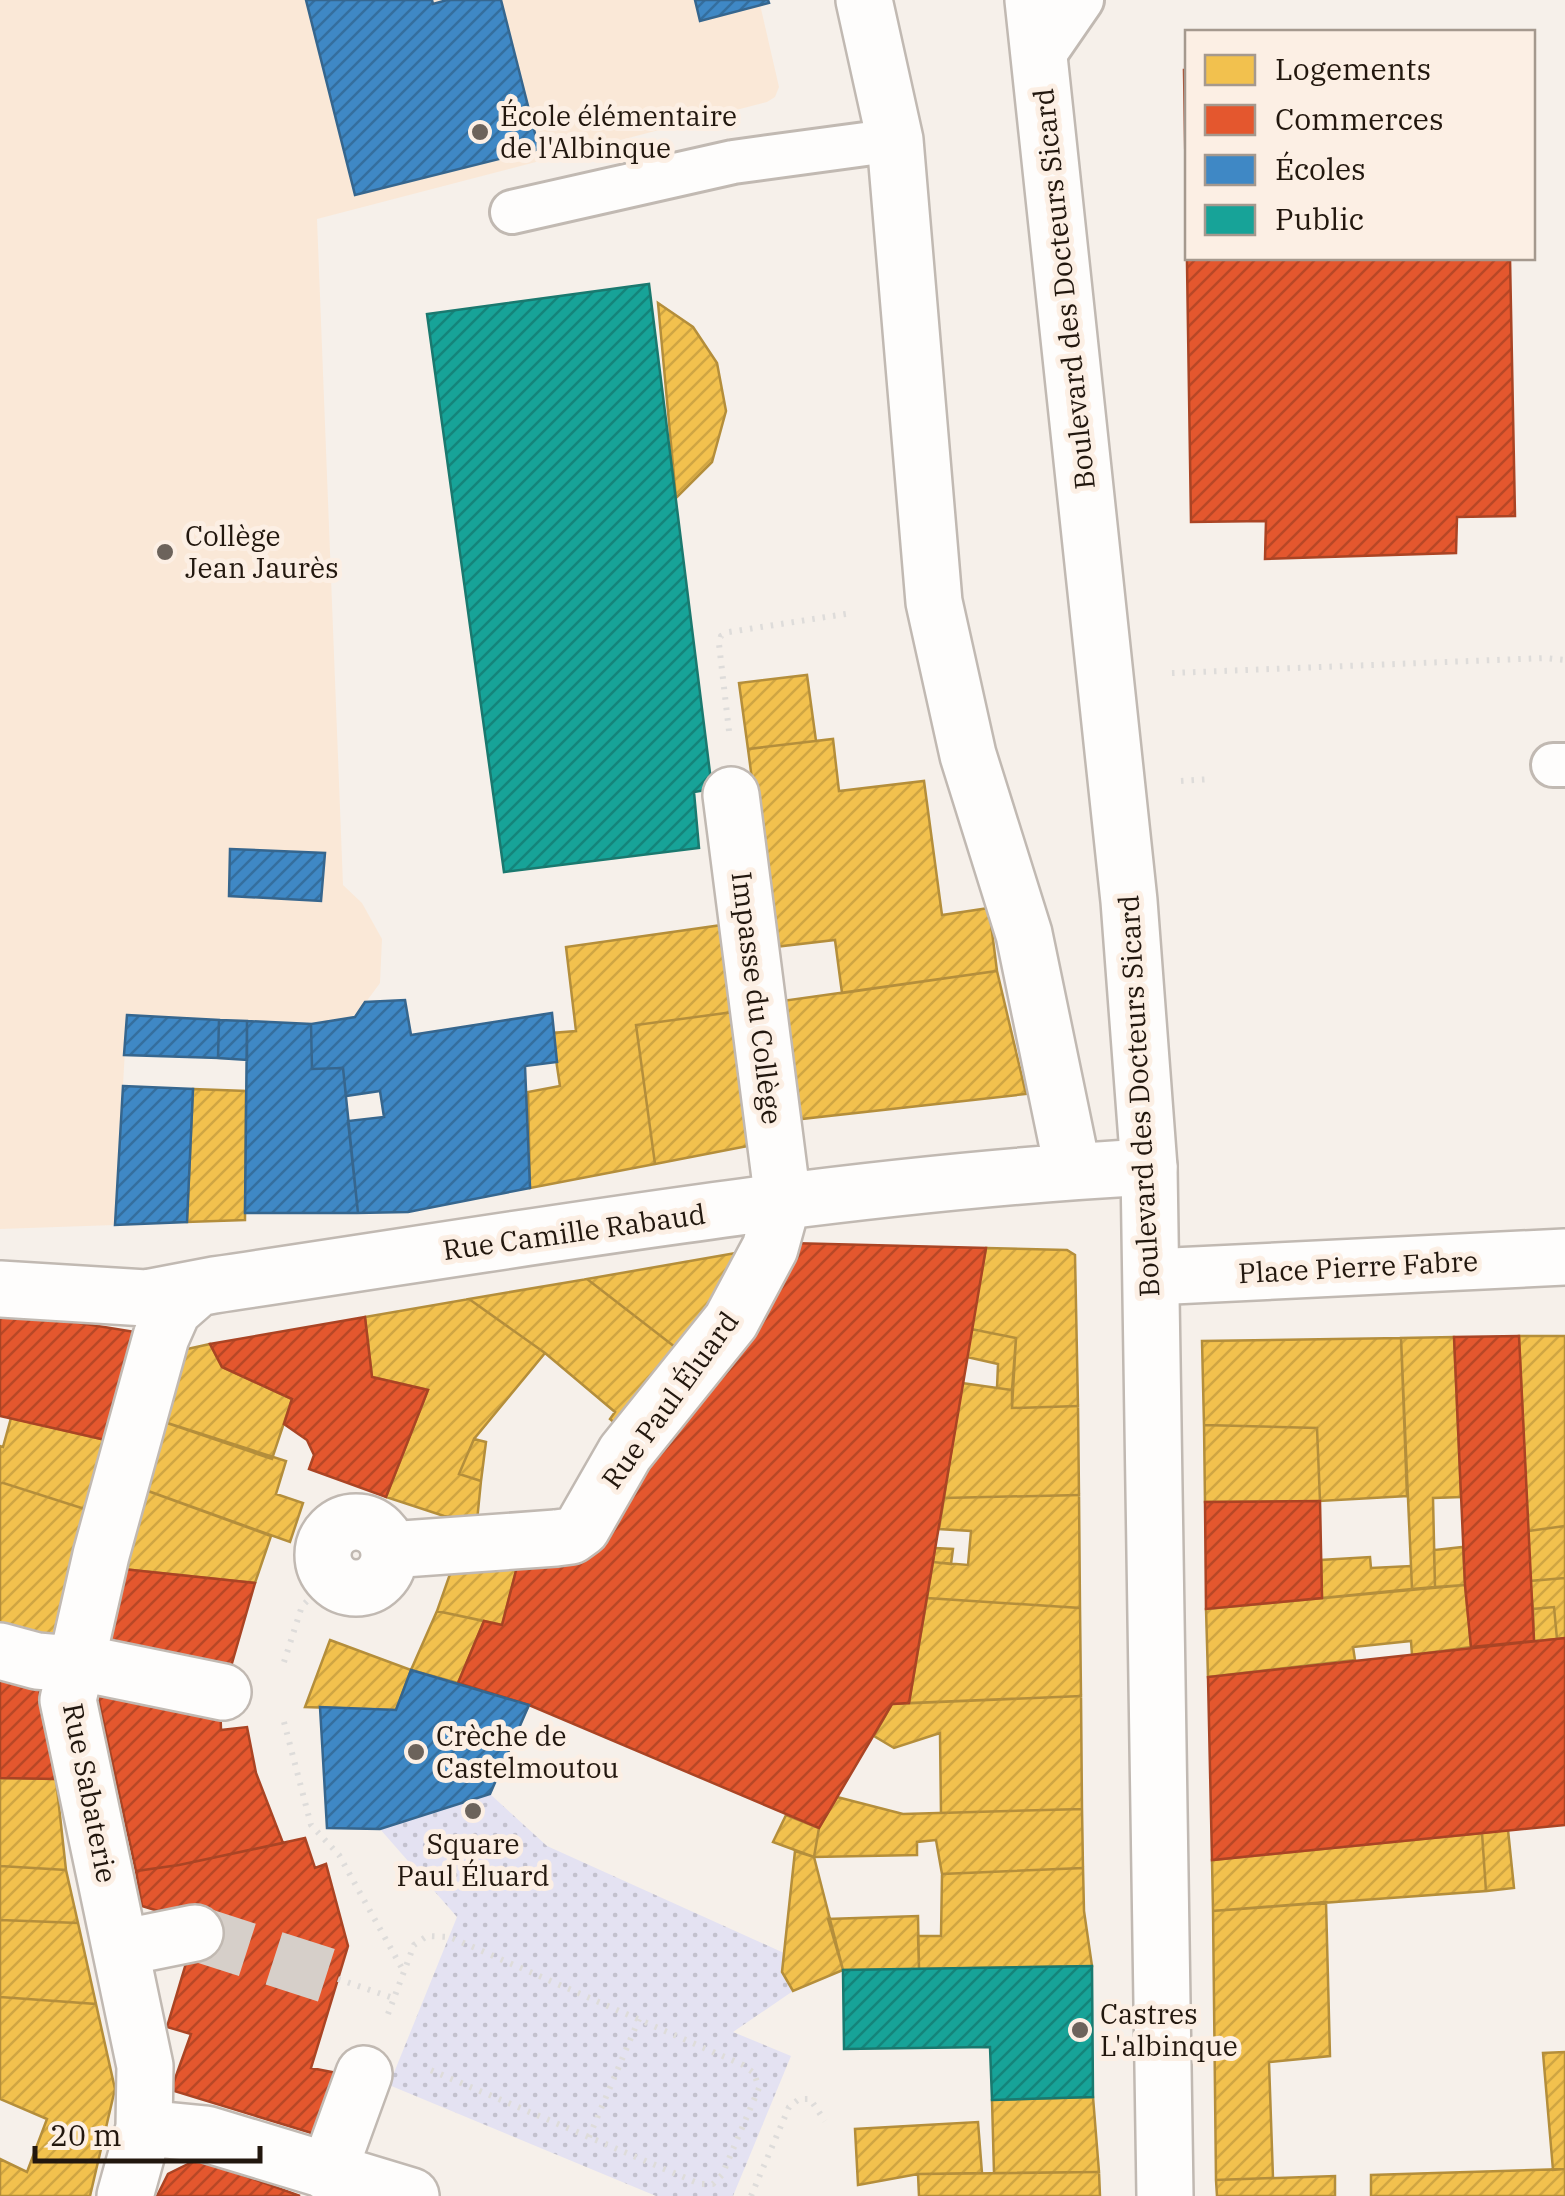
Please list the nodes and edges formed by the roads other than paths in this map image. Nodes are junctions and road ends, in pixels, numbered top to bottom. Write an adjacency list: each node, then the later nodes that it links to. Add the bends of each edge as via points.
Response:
1 (864, 0): 5 (street)
2 (1033, 0): 4 (street, Boulevard des Docteurs Sicard)
3 (1082, 0): 4 (lane)
4 (1040, 61): 8 (street, Boulevard des Docteurs Sicard, via 1129,902)
5 (895, 140): 6 (lane, via 733,162); 9 (street, via 940,627 968,755 1024,934)
6 (512, 212)
7 (730, 795): 10 (street, Impasse du Collège)
8 (1149, 1168): 9 (street, Rue Camille Rabaud); 12 (street, Boulevard des Docteurs Sicard)
9 (1073, 1172): 10 (street, Rue Camille Rabaud)
10 (783, 1201): 14 (street, Rue Camille Rabaud); 15 (street, Rue Paul Éluard, via 770,1248 731,1321 625,1453 582,1528 556,1538 390,1550 370,1524 348,1523 328,1536 323,1557)
11 (1565, 1257): 12 (street, Place Pierre Fabre)
12 (1152, 1278): 26 (street, Boulevard des Docteurs Sicard)
13 (0, 1288): 14 (street, Rue Camille Rabaud, via 146,1298)
14 (196, 1289): 17 (street, Rue Sabaterie, via 173,1310 161,1338)
15 (330, 1578)
16 (0, 1650): 17 (street)
17 (74, 1665): 18 (street); 20 (street, Rue Sabaterie, via 68,1700)
18 (223, 1692)
19 (195, 1934): 20 (street)
20 (121, 1948): 22 (street, Rue Sabaterie, via 145,2066)
21 (370, 2060): 23 (street)
22 (144, 2128): 23 (street, via 206,2134); 24 (street, Rue Sabaterie)
23 (328, 2173): 25 (street)
24 (125, 2196)
25 (411, 2196)
26 (1165, 2196)

